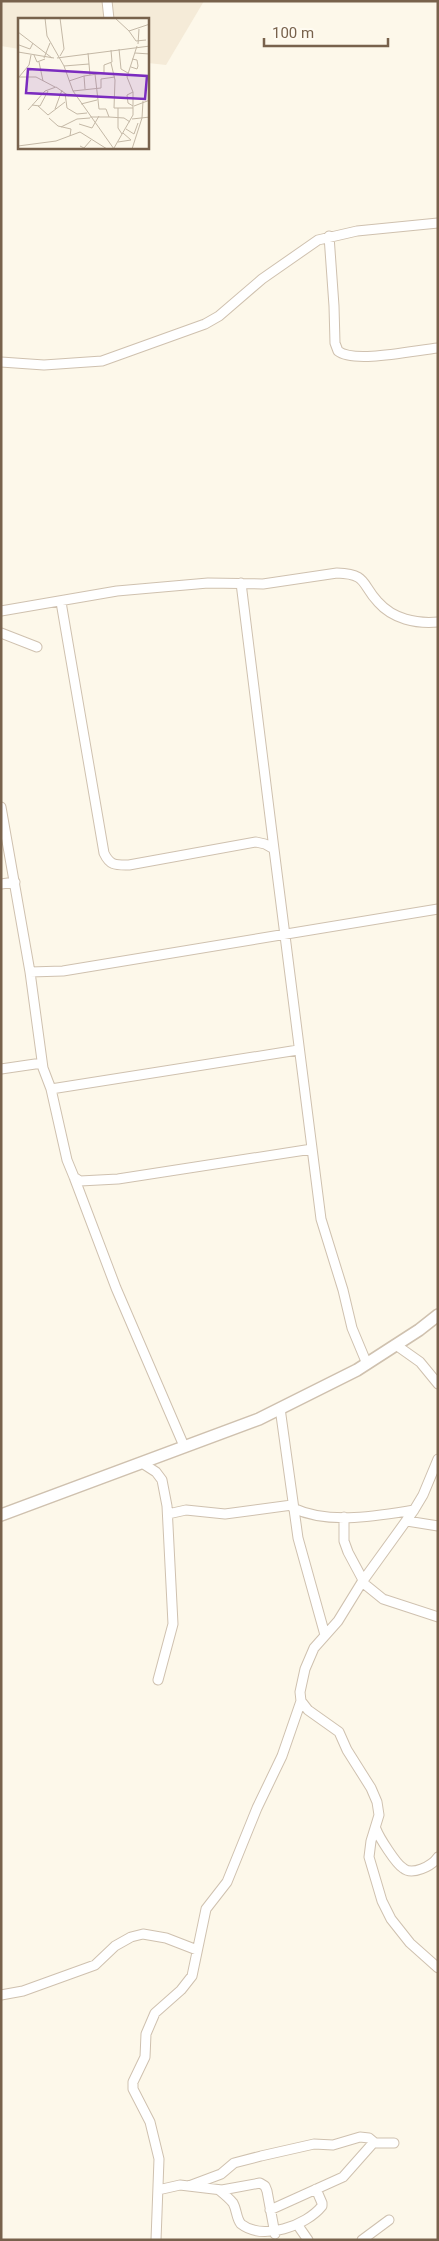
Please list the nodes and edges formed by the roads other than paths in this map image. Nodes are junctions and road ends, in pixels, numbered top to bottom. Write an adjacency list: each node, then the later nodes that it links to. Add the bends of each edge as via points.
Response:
1 (107, 1): 2 (street)
2 (109, 18)
3 (438, 223): 4 (street, via 357,230)
4 (328, 236): 5 (street, via 338,351 354,356); 6 (street, via 294,255 219,316 189,331 102,362 44,365)
5 (438, 348)
6 (1, 362)
7 (241, 583): 8 (street, via 117,591); 10 (street, via 263,584 348,573 366,583 379,604 404,620); 14 (street)
8 (61, 602): 9 (street); 14 (street, via 108,861 114,865 129,865 256,842)
9 (1, 612)
10 (438, 622)
11 (1, 633): 12 (street)
12 (37, 647)
13 (1, 807): 15 (street)
14 (274, 850): 18 (street)
15 (15, 882): 16 (street); 19 (street)
16 (1, 884)
17 (438, 909): 18 (street)
18 (284, 934): 19 (street, via 63,971); 20 (street)
19 (30, 972): 21 (street)
20 (298, 1050): 23 (street); 24 (street)
21 (42, 1063): 22 (street); 23 (street)
22 (1, 1069)
23 (52, 1089): 25 (street, via 67,1160)
24 (312, 1149): 25 (street, via 118,1179 80,1181); 28 (street, via 324,1232 352,1328)
25 (74, 1177): 31 (street, via 120,1297)
26 (438, 1315): 27 (street)
27 (396, 1345): 28 (street); 29 (street, via 420,1362)
28 (367, 1364): 30 (street)
29 (438, 1384)
30 (280, 1408): 31 (street); 34 (street)
31 (184, 1446): 33 (street)
32 (438, 1459): 35 (street)
33 (142, 1463): 36 (street, via 162,1480); 37 (street)
34 (292, 1507): 36 (street, via 225,1514 186,1510); 38 (street, via 310,1514); 43 (street, via 307,1577)
35 (414, 1510): 38 (street); 39 (street)
36 (168, 1514): 44 (street, via 173,1624)
37 (1, 1516)
38 (344, 1517): 41 (street, via 344,1541)
39 (407, 1521): 40 (street); 41 (street)
40 (438, 1526)
41 (362, 1581): 42 (street, via 383,1600); 43 (street, via 338,1621)
42 (438, 1617)
43 (325, 1635): 45 (street, via 314,1648 305,1669 300,1686)
44 (158, 1680)
45 (301, 1701): 46 (street, via 312,1714 339,1732 377,1802); 48 (street, via 282,1756 227,1882 206,1909)
46 (376, 1829): 47 (street, via 383,1844 403,1869 408,1871 429,1866); 49 (street, via 369,1857 382,1901 410,1943)
47 (438, 1858)
48 (197, 1950): 50 (street, via 166,1938 143,1934 122,1940 102,1960 88,1968 23,1991); 55 (street, via 192,1976 155,2013 146,2034 145,2057 133,2082 133,2089 148,2115 159,2159)
49 (438, 1968)
50 (1, 1995)
51 (374, 2142): 52 (street); 53 (street, via 360,2137 333,2145 309,2145 262,2156 234,2164 221,2174); 54 (street, via 347,2174)
52 (394, 2142)
53 (189, 2186): 55 (street); 56 (street)
54 (316, 2189): 57 (street); 59 (street, via 322,2206)
55 (158, 2190): 61 (street)
56 (218, 2190): 57 (street, via 260,2183 265,2186); 60 (street, via 233,2204 238,2220 246,2229 261,2235)
57 (270, 2210): 60 (street)
58 (390, 2220): 63 (street)
59 (299, 2227): 60 (street); 62 (street)
60 (275, 2234)
61 (156, 2240)
62 (308, 2240)
63 (362, 2240)

